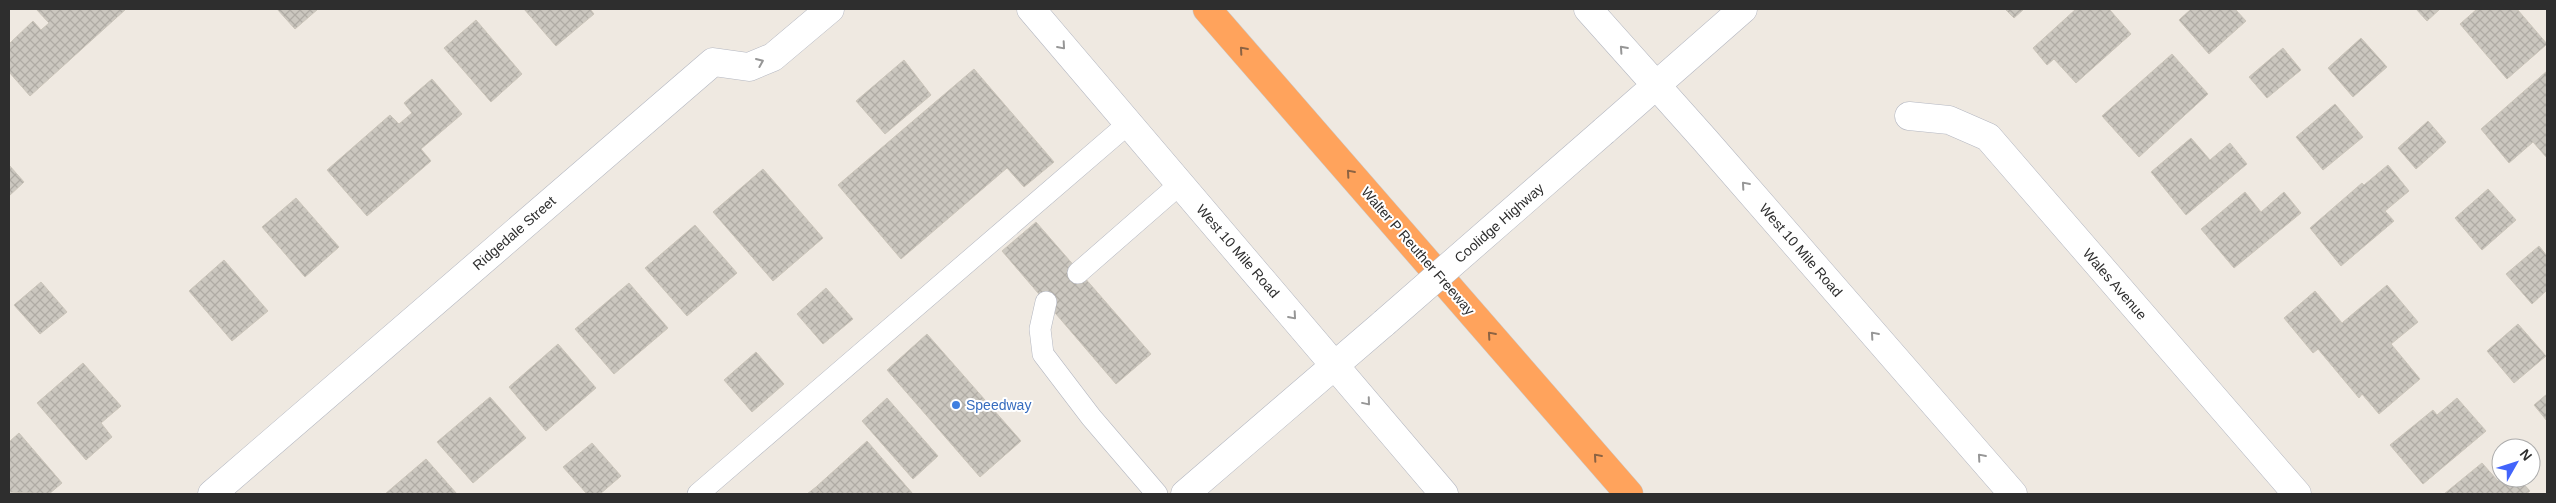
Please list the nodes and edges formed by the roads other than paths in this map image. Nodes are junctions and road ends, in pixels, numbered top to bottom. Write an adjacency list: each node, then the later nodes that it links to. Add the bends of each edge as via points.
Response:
1 (830, 9): 13 (main road, Ridgedale Street, one-way to 1, via 713,62 749,67 773,56)
2 (1030, 9): 8 (main road, West 10 Mile Road, one-way to 8)
3 (1207, 9): 18 (highway, Walter P Reuther Freeway, one-way to 3)
4 (1588, 9): 6 (main road, West 10 Mile Road, one-way to 4)
5 (1743, 9): 6 (main road, Coolidge Highway)
6 (1656, 86): 12 (main road, Coolidge Highway, bridge); 19 (main road, West 10 Mile Road, one-way to 6)
7 (1909, 116): 20 (main road, Wales Avenue, via 1949,120 1988,138)
8 (1129, 123): 9 (main road, West 10 Mile Road); 14 (lane)
9 (1180, 184): 10 (lane); 12 (main road, West 10 Mile Road, one-way to 12)
10 (1078, 273)
11 (1046, 302): 15 (lane, via 1040,329 1043,354)
12 (1335, 365): 16 (main road, Coolidge Highway); 17 (main road, West 10 Mile Road, one-way to 17)
13 (212, 494)
14 (698, 494)
15 (1156, 494)
16 (1185, 494)
17 (1444, 494)
18 (1629, 494)
19 (2013, 494)
20 (2297, 494)

